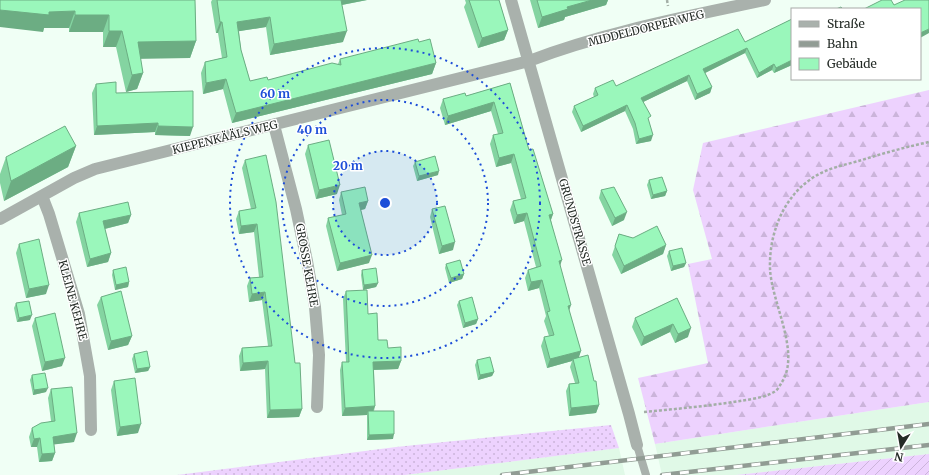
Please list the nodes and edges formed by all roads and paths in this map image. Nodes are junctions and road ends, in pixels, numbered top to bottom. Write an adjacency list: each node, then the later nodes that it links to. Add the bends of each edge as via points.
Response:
1 (511, 0): 3 (street, GRUNDSTRASSE)
2 (765, 0): 3 (street, MIDDELDORPER WEG, via 671,20)
3 (529, 61): 4 (street, KIEPENKÄÄLS WEG); 9 (street, GRUNDSTRASSE)
4 (274, 125): 6 (street, KIEPENKÄÄLS WEG, via 95,169); 8 (street, GROSSE KEHRE, via 296,209 315,307 319,355)
5 (929, 142): 9 (path, via 828,169 812,178 788,201 774,234 771,250 773,290 789,356 785,377 776,391 763,397 708,406)
6 (42, 196): 7 (street, KIEPENKÄÄLS WEG); 10 (street, KLEINE KEHRE, via 79,314 90,376)
7 (0, 219)
8 (316, 407)
9 (629, 414): 11 (street, GRUNDSTRASSE)
10 (91, 430)
11 (637, 445): 12 (lane)
12 (646, 475)

